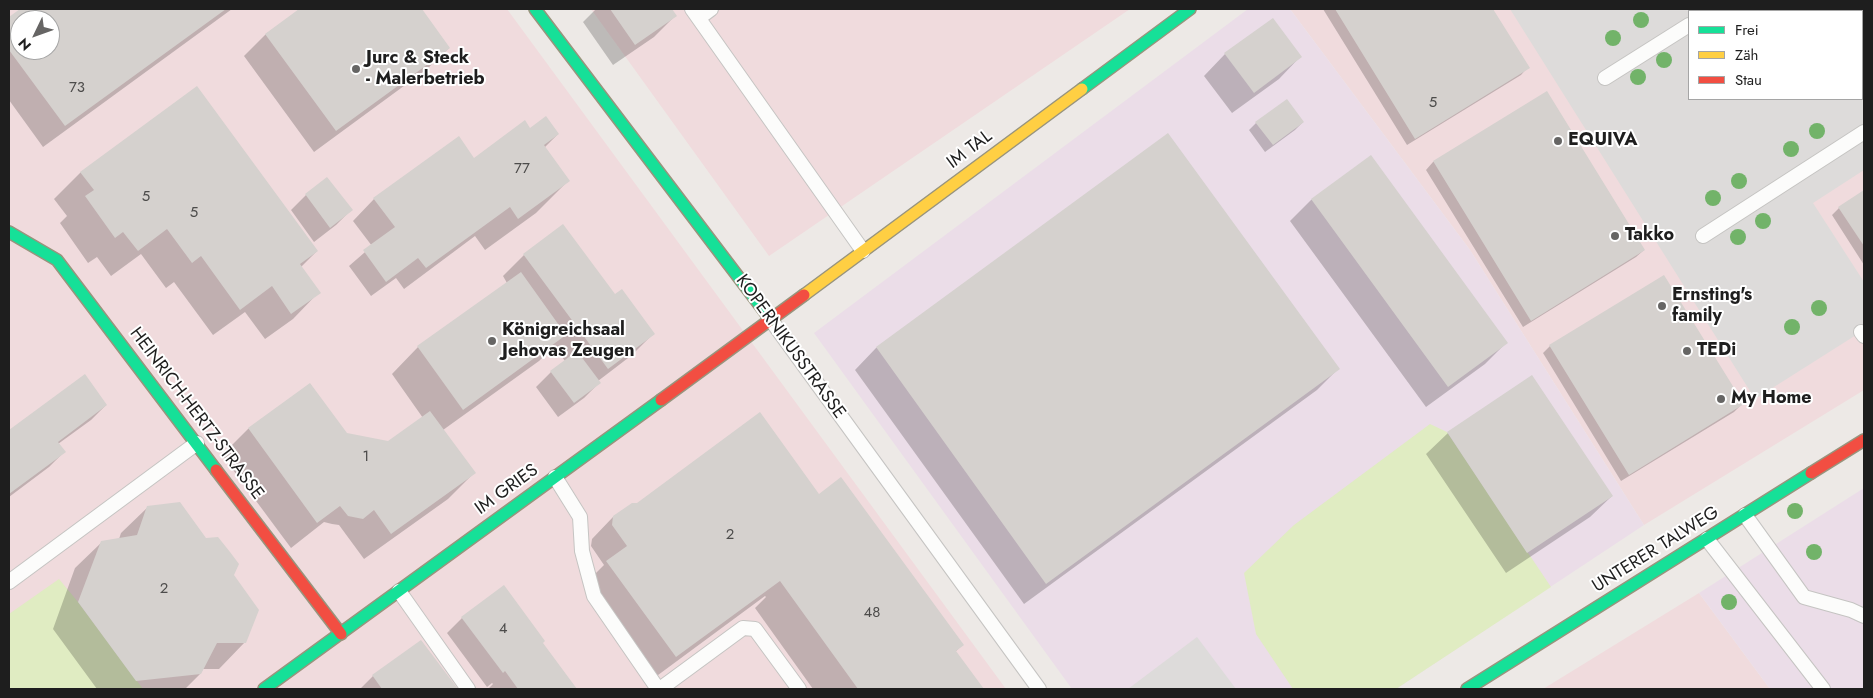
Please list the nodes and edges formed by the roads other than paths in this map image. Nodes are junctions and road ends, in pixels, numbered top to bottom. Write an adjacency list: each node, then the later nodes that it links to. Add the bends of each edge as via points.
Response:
1 (535, 9): 11 (street, KOPERNIKUSSTRASSE)
2 (711, 9): 4 (lane)
3 (1190, 9): 10 (street, IM TAL)
4 (696, 13): 10 (lane)
5 (1688, 26): 6 (lane)
6 (1605, 78)
7 (1864, 132): 9 (lane)
8 (9, 232): 13 (street, HEINRICH-HERTZ-STRASSE, via 57,260)
9 (1703, 236)
10 (863, 252): 11 (street, IM TAL)
11 (771, 320): 14 (street, IM GRIES); 25 (lane, KOPERNIKUSSTRASSE)
12 (1864, 440): 15 (street, UNTERER TALWEG)
13 (197, 443): 17 (lane); 20 (street, HEINRICH-HERTZ-STRASSE)
14 (555, 478): 18 (street, IM GRIES); 23 (lane, via 580,517 582,551 594,596)
15 (1745, 515): 16 (street, UNTERER TALWEG); 19 (lane, via 1804,597)
16 (1707, 539): 26 (street, UNTERER TALWEG); 27 (lane)
17 (9, 582)
18 (399, 591): 20 (street, IM GRIES); 22 (lane)
19 (1864, 616)
20 (341, 634): 21 (street, IM GRIES)
21 (264, 689)
22 (468, 689)
23 (659, 689): 24 (lane, via 743,628 755,629)
24 (799, 689)
25 (1039, 689)
26 (1467, 689)
27 (1823, 689)

